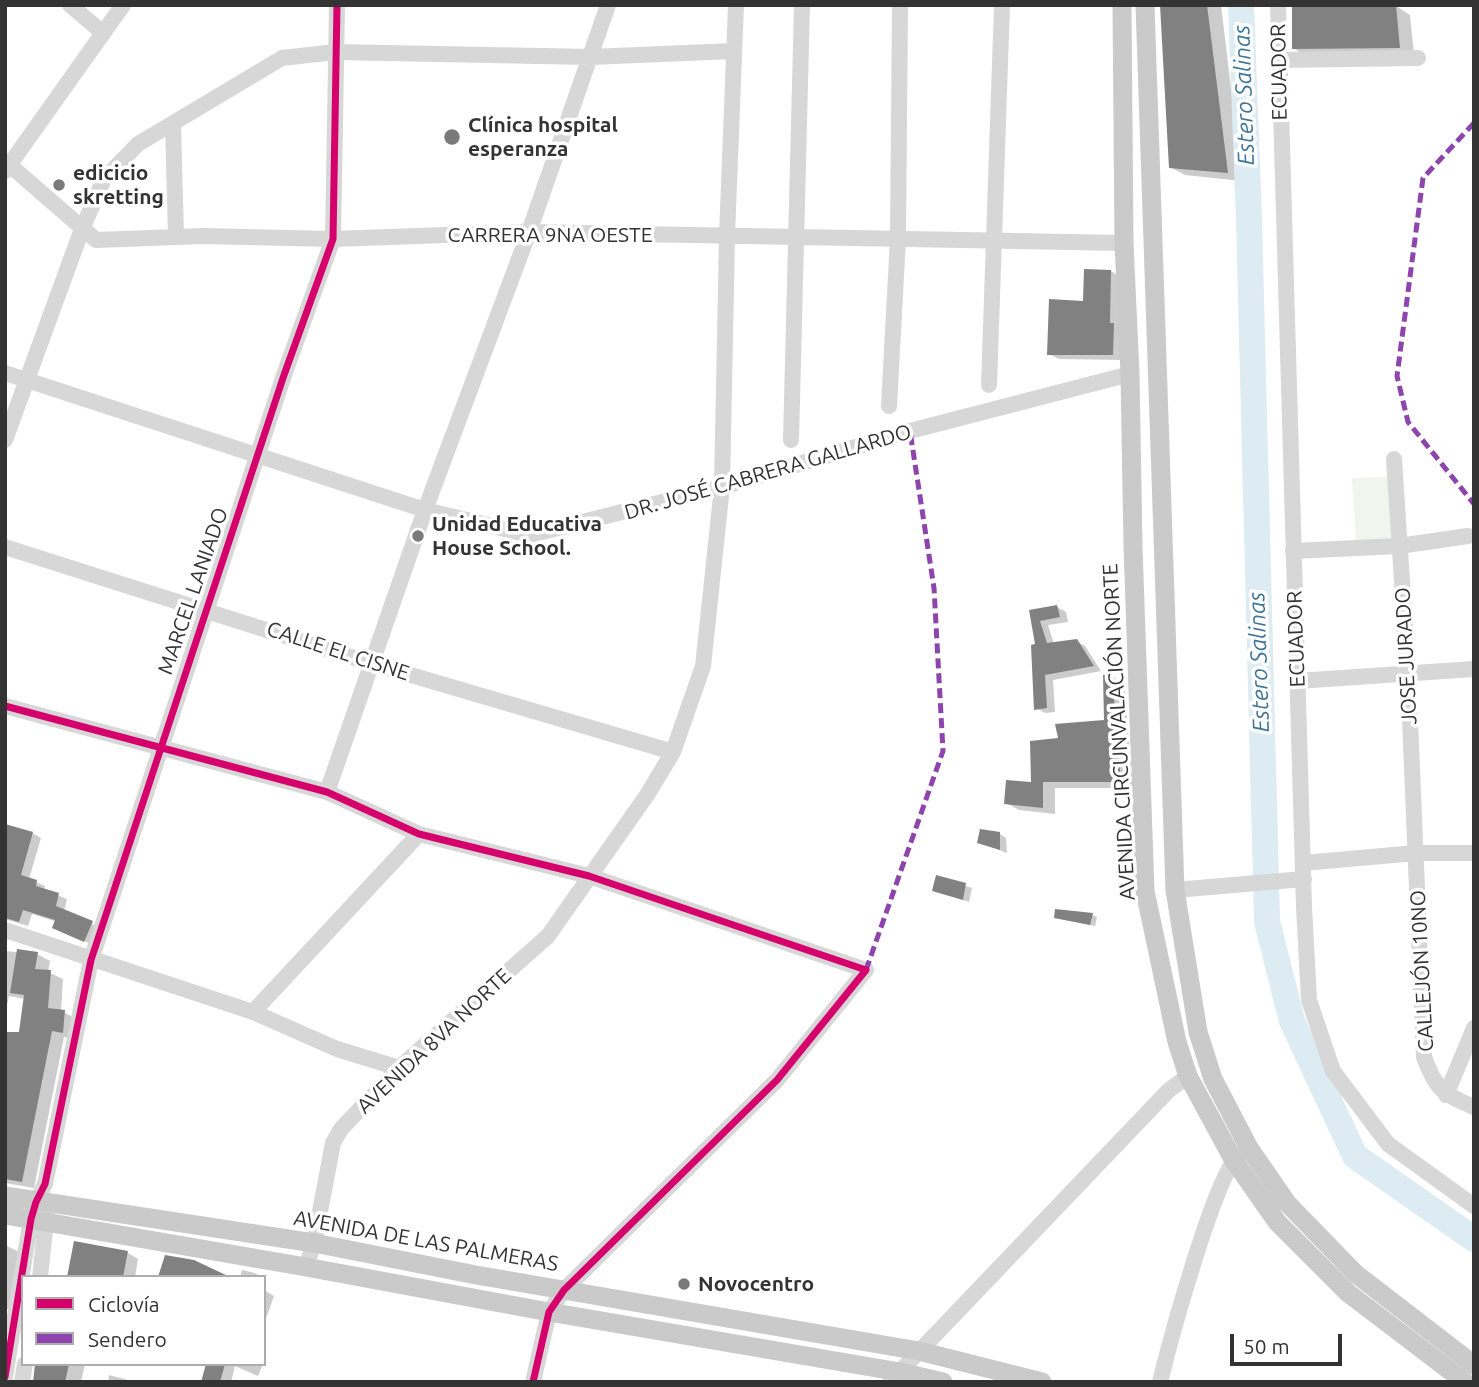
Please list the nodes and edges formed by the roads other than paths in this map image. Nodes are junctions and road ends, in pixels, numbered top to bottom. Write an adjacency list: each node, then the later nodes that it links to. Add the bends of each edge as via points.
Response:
1 (70, 5): 12 (street)
2 (123, 5): 12 (street)
3 (337, 5): 14 (street, MARCEL LANIADO)
4 (608, 5): 15 (street)
5 (736, 5): 13 (street, AVENIDA 8VA NORTE)
6 (802, 5): 24 (street)
7 (900, 5): 26 (street)
8 (1002, 5): 27 (street)
9 (1122, 5): 28 (main road, AVENIDA CIRCUNVALACIÓN NORTE)
10 (1145, 5): 35 (main road, AVENIDA CIRCUNVALACIÓN NORTE)
11 (1278, 5): 17 (street, ECUADOR)
12 (103, 33): 19 (street)
13 (733, 51): 15 (street); 22 (street, AVENIDA 8VA NORTE)
14 (335, 52): 15 (street); 18 (street, via 282,58); 25 (street, MARCEL LANIADO)
15 (591, 57): 21 (street)
16 (1418, 58): 17 (street)
17 (1278, 60): 45 (street, ECUADOR)
18 (173, 123): 20 (street, via 138,145 104,179); 23 (street)
19 (7, 166): 20 (street, CARRERA 9NA OESTE)
20 (82, 229): 23 (street, CARRERA 9NA OESTE, via 96,240); 31 (street)
21 (529, 232): 22 (street, CARRERA 9NA OESTE); 25 (street, CARRERA 9NA OESTE); 41 (street)
22 (727, 236): 24 (street, CARRERA 9NA OESTE); 40 (street, AVENIDA 8VA NORTE)
23 (176, 237): 25 (street, CARRERA 9NA OESTE)
24 (796, 238): 26 (street, CARRERA 9NA OESTE); 37 (street)
25 (333, 239): 38 (street, MARCEL LANIADO)
26 (898, 239): 27 (street, CARRERA 9NA OESTE); 33 (street)
27 (995, 241): 28 (street, CARRERA 9NA OESTE); 32 (street)
28 (1124, 243): 30 (main road, AVENIDA CIRCUNVALACIÓN NORTE)
29 (5, 373): 31 (street, DR. JOSÉ CABRERA GALLARDO)
30 (1130, 374): 34 (main road, AVENIDA CIRCUNVALACIÓN NORTE); 40 (street, DR. JOSÉ CABRERA GALLARDO, via 910,431)
31 (26, 380): 36 (street); 38 (street, DR. JOSÉ CABRERA GALLARDO)
32 (989, 385)
33 (889, 405)
34 (1131, 414): 35 (main road); 66 (main road, AVENIDA CIRCUNVALACIÓN NORTE, via 1145,891)
35 (1161, 414): 60 (main road, AVENIDA CIRCUNVALACIÓN NORTE)
36 (5, 440)
37 (790, 440)
38 (257, 456): 41 (street, DR. JOSÉ CABRERA GALLARDO); 46 (street, MARCEL LANIADO)
39 (1394, 459): 43 (street, JOSE JURADO)
40 (722, 487): 41 (street, DR. JOSÉ CABRERA GALLARDO, via 530,535); 53 (street, AVENIDA 8VA NORTE, via 703,666)
41 (425, 510): 47 (street)
42 (1468, 536): 43 (street)
43 (1399, 546): 45 (street); 49 (street, JOSE JURADO)
44 (5, 547): 46 (street, CALLE EL CISNE)
45 (1293, 551): 50 (street, ECUADOR)
46 (207, 609): 47 (street, CALLE EL CISNE); 52 (street, MARCEL LANIADO)
47 (370, 663): 53 (street, CALLE EL CISNE); 54 (street)
48 (1474, 669): 49 (street)
49 (1408, 672): 50 (street); 56 (street, JOSE JURADO)
50 (1297, 681): 58 (street, ECUADOR)
51 (5, 706): 52 (street)
52 (160, 748): 54 (street); 62 (street, MARCEL LANIADO)
53 (673, 752): 59 (street, AVENIDA 8VA NORTE)
54 (327, 792): 55 (street)
55 (419, 834): 59 (street); 63 (street)
56 (1416, 853): 57 (street); 58 (street); 67 (street, CALLEJÓN 10NO, via 1424,1057 1431,1077)
57 (1474, 853)
58 (1299, 874): 60 (street, via 1242,885); 72 (street, ECUADOR, via 1310,1000 1333,1071 1388,1144)
59 (589, 876): 65 (street, AVENIDA 8VA NORTE, via 548,936); 79 (street, via 866,970 777,1080)
60 (1175, 890): 69 (main road, AVENIDA CIRCUNVALACIÓN NORTE, via 1198,1032 1213,1079)
61 (5, 930): 62 (street)
62 (90, 960): 63 (street); 73 (street, MARCEL LANIADO)
63 (253, 1012): 65 (street, via 337,1049)
64 (1474, 1028): 67 (street)
65 (399, 1068): 75 (street, AVENIDA 8VA NORTE, via 333,1143)
66 (1188, 1076): 70 (main road, AVENIDA CIRCUNVALACIÓN NORTE); 83 (street, via 1169,1090)
67 (1446, 1095): 68 (street)
68 (1474, 1107)
69 (1249, 1148): 70 (street); 82 (main road, AVENIDA CIRCUNVALACIÓN NORTE, via 1287,1203)
70 (1233, 1159): 82 (main road, AVENIDA CIRCUNVALACIÓN NORTE, via 1286,1231 1348,1293); 90 (street, via 1177,1317)
71 (5, 1196): 73 (main road, AVENIDA DE LAS PALMERAS)
72 (1474, 1206)
73 (40, 1212): 74 (main road, AVENIDA DE LAS PALMERAS); 75 (main road, AVENIDA DE LAS PALMERAS); 76 (main road, AVENIDA DE LAS PALMERAS); 77 (street, MARCEL LANIADO); 78 (street, MARCEL LANIADO)
74 (5, 1215)
75 (314, 1243): 76 (street, AVENIDA 8VA NORTE); 79 (main road, AVENIDA DE LAS PALMERAS)
76 (306, 1267): 81 (main road, AVENIDA DE LAS PALMERAS)
77 (27, 1275)
78 (40, 1275)
79 (564, 1290): 81 (street); 83 (main road, AVENIDA DE LAS PALMERAS)
80 (21, 1302): 85 (street, MARCEL LANIADO)
81 (549, 1312): 86 (main road, AVENIDA DE LAS PALMERAS); 87 (street)
82 (1424, 1339): 84 (main road, AVENIDA CIRCUNVALACIÓN NORTE); 91 (main road, AVENIDA CIRCUNVALACIÓN NORTE)
83 (919, 1350): 86 (street); 89 (main road, AVENIDA DE LAS PALMERAS)
84 (1474, 1365)
85 (5, 1377)
86 (895, 1377): 88 (main road, AVENIDA DE LAS PALMERAS)
87 (533, 1382)
88 (943, 1382)
89 (1042, 1382)
90 (1160, 1382)
91 (1465, 1382)

